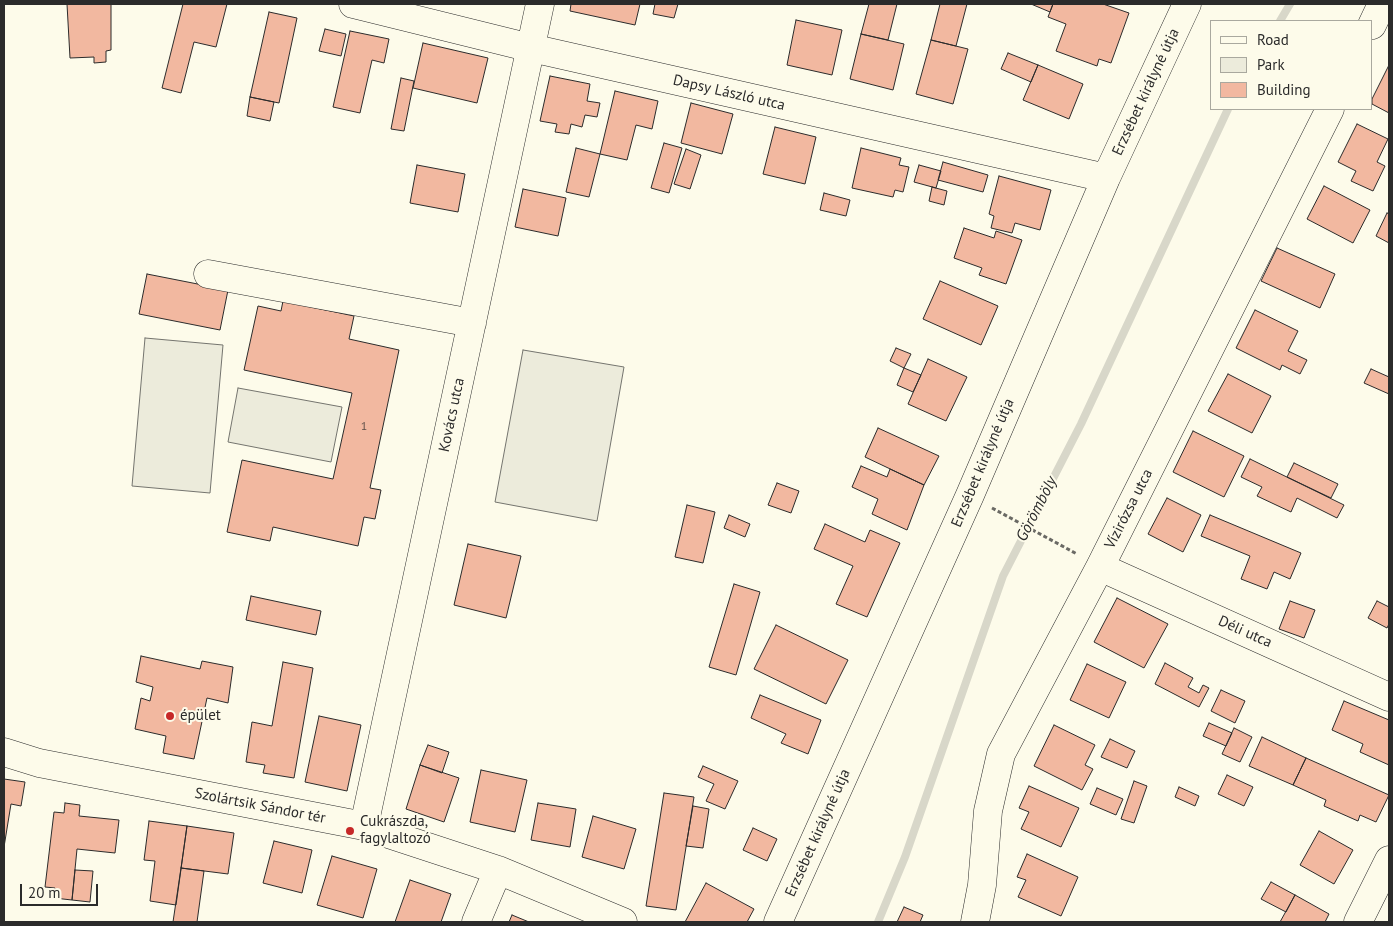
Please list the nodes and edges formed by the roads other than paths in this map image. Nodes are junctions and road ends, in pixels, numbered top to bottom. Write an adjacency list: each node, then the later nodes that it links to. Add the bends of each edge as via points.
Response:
1 (353, 4): 6 (street, Dapsy László utca)
2 (540, 4): 6 (street, Kovács utca)
3 (1187, 4): 8 (street, Erzsébet királyné útja)
4 (1382, 4): 5 (street)
5 (1373, 22)
6 (530, 48): 8 (street, Dapsy László utca); 10 (street, Kovács utca)
7 (1329, 110): 11 (street, Vízirózsa utca)
8 (1106, 178): 19 (street, Erzsébet királyné útja, via 970,495)
9 (208, 274): 10 (street)
10 (472, 323): 14 (street, Kovács utca)
11 (1100, 567): 12 (street, Déli utca); 20 (street, Vízirózsa utca, via 1001,754 988,811 982,885)
12 (1389, 697)
13 (4, 752): 14 (street, Szolártsik Sándor tér, via 39,763)
14 (364, 826): 16 (street, Szolártsik Sándor tér)
15 (1389, 860): 21 (street)
16 (498, 870): 17 (street); 18 (street, Szolártsik Sándor tér)
17 (476, 922)
18 (623, 922)
19 (778, 922)
20 (975, 922)
21 (1358, 922)

